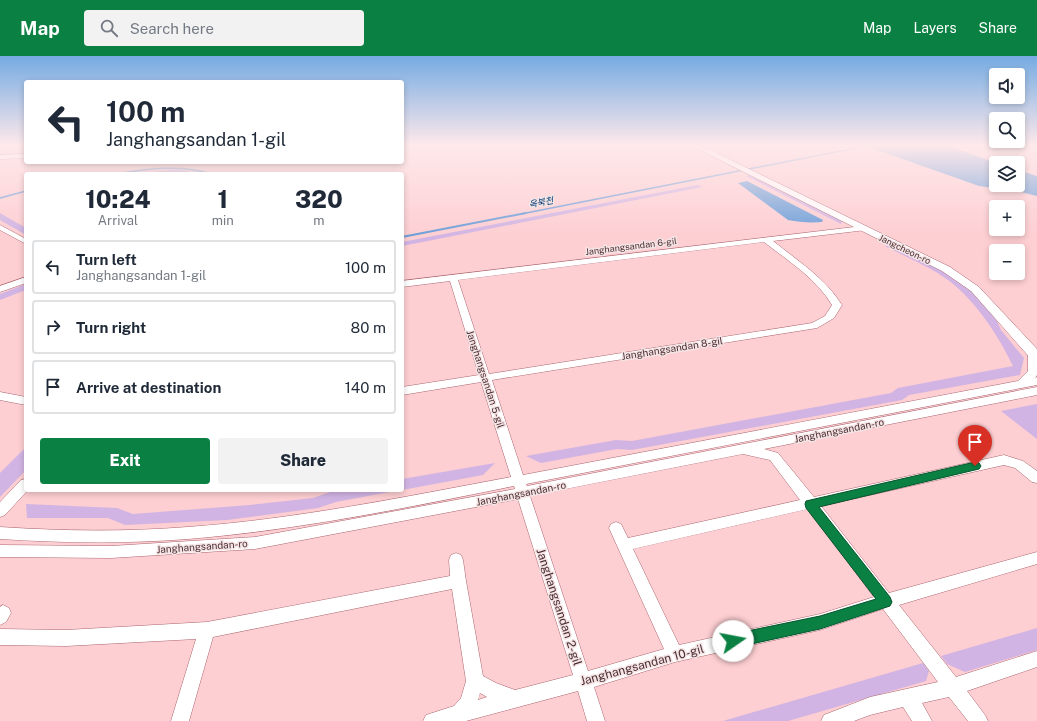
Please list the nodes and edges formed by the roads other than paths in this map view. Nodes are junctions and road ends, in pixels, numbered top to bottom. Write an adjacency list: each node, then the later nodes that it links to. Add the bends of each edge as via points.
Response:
1 (756, 176): 3 (main road, Jangcheon-ro)
2 (0, 226): 5 (street)
3 (863, 228): 4 (street, Janghangsandan 6-gil); 10 (main road, Jangcheon-ro, via 962,279 980,294)
4 (766, 240): 6 (street, Janghangsandan 6-gil); 11 (street, Janghangsandan 8-gil, via 833,296 837,305 834,314 827,321 814,326)
5 (24, 241)
6 (453, 277): 8 (street, Janghangsandan 6-gil); 11 (street, Janghangsandan 5-gil)
7 (24, 281): 9 (street)
8 (404, 284)
9 (0, 289)
10 (1036, 355): 14 (street)
11 (485, 378): 13 (street, Janghangsandan 8-gil); 22 (street, Janghangsandan 5-gil)
12 (1037, 381): 14 (street, Janghangsandan-ro)
13 (404, 391)
14 (1031, 391): 17 (street, Janghangsandan-ro); 22 (street, Janghangsandan-ro)
15 (0, 396): 16 (street)
16 (24, 401)
17 (791, 440): 18 (street, Janghangsandan-ro); 19 (street)
18 (738, 450): 19 (street); 22 (street, Janghangsandan-ro)
19 (774, 456): 23 (street)
20 (1037, 478): 23 (street, via 1019,464 1004,460)
21 (24, 486): 24 (street)
22 (520, 486): 26 (street, Janghangsandan-ro, via 304,520 203,531 134,536); 28 (street, Janghangsandan-ro, via 424,512 255,543 111,552); 38 (street, Janghangsandan 2-gil)
23 (810, 504): 27 (street); 32 (street)
24 (0, 511)
25 (616, 528): 27 (street)
26 (0, 533)
27 (624, 545): 35 (street)
28 (0, 551)
29 (1037, 558): 32 (street, Janghangsandan 10-gil)
30 (456, 560): 31 (street)
31 (458, 581): 33 (street); 37 (street)
32 (886, 602): 35 (street, Janghangsandan 10-gil, via 820,622); 39 (street)
33 (207, 630): 34 (street, via 66,638); 43 (street)
34 (0, 637)
35 (675, 654): 38 (street, Janghangsandan 10-gil)
36 (1037, 659): 39 (street)
37 (476, 681): 41 (street); 42 (street, via 468,703)
38 (583, 681): 41 (street, Janghangsandan 10-gil); 45 (street, Janghangsandan 2-gil)
39 (954, 687): 40 (street); 48 (street)
40 (907, 697): 46 (street, via 870,706); 47 (street)
41 (515, 699): 42 (street, Janghangsandan 10-gil)
42 (459, 714): 44 (street, Janghangsandan 10-gil)
43 (180, 721)
44 (432, 721)
45 (596, 721)
46 (830, 721)
47 (923, 721)
48 (980, 721)

